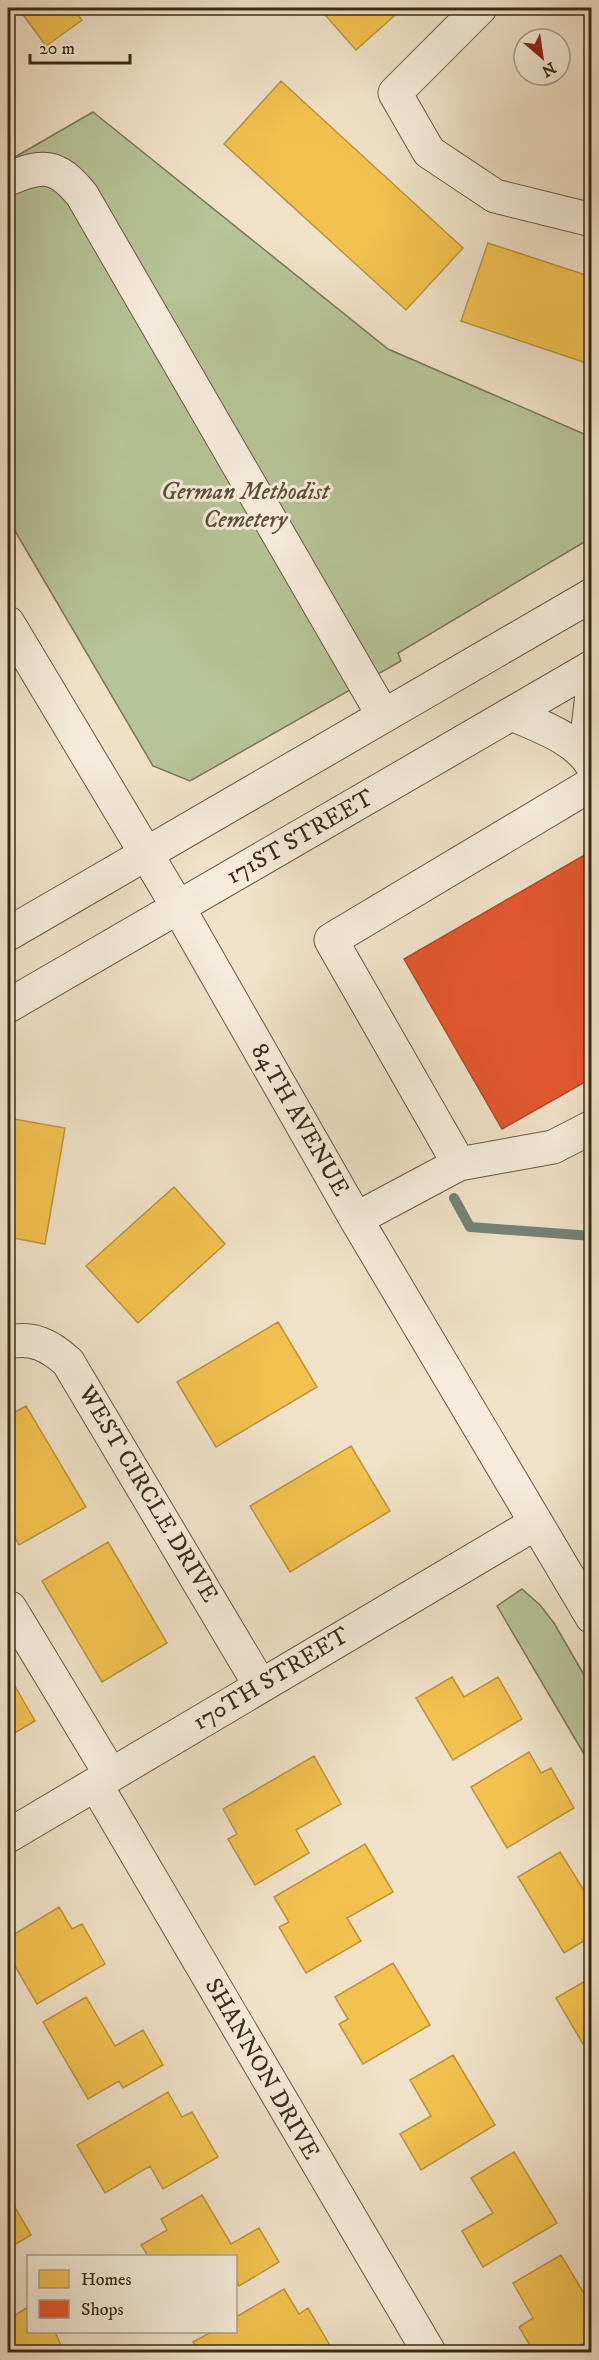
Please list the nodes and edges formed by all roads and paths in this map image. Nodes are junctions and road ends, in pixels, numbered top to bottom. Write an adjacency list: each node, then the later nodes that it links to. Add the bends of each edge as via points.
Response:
1 (480, 8): 3 (street, via 395,93 429,152 495,196)
2 (8, 179): 9 (street, via 30,171 62,173 82,195)
3 (591, 220)
4 (591, 595): 9 (street)
5 (8, 623): 11 (street, 84TH AVENUE)
6 (591, 667): 8 (street, 171ST STREET)
7 (591, 693): 10 (street)
8 (512, 714): 10 (street, via 552,732); 12 (street, 171ST STREET)
9 (383, 716): 11 (street)
10 (589, 768): 16 (street, via 331,940)
11 (145, 852): 12 (street, 84TH AVENUE); 13 (street)
12 (178, 907): 14 (street, 171ST STREET); 17 (street, 84TH AVENUE)
13 (8, 934)
14 (8, 1006)
15 (591, 1127): 16 (street, via 552,1147)
16 (459, 1164): 17 (street)
17 (356, 1219): 19 (street, 84TH AVENUE)
18 (8, 1342): 22 (street, WEST CIRCLE DRIVE, via 34,1340 53,1348 68,1362)
19 (536, 1523): 21 (street, 84TH AVENUE); 22 (street, 170TH STREET)
20 (10, 1608): 23 (street, SHANNON DRIVE)
21 (591, 1617)
22 (260, 1685): 23 (street, 170TH STREET)
23 (103, 1780): 24 (street, 170TH STREET); 25 (street, SHANNON DRIVE)
24 (8, 1836)
25 (429, 2352)

